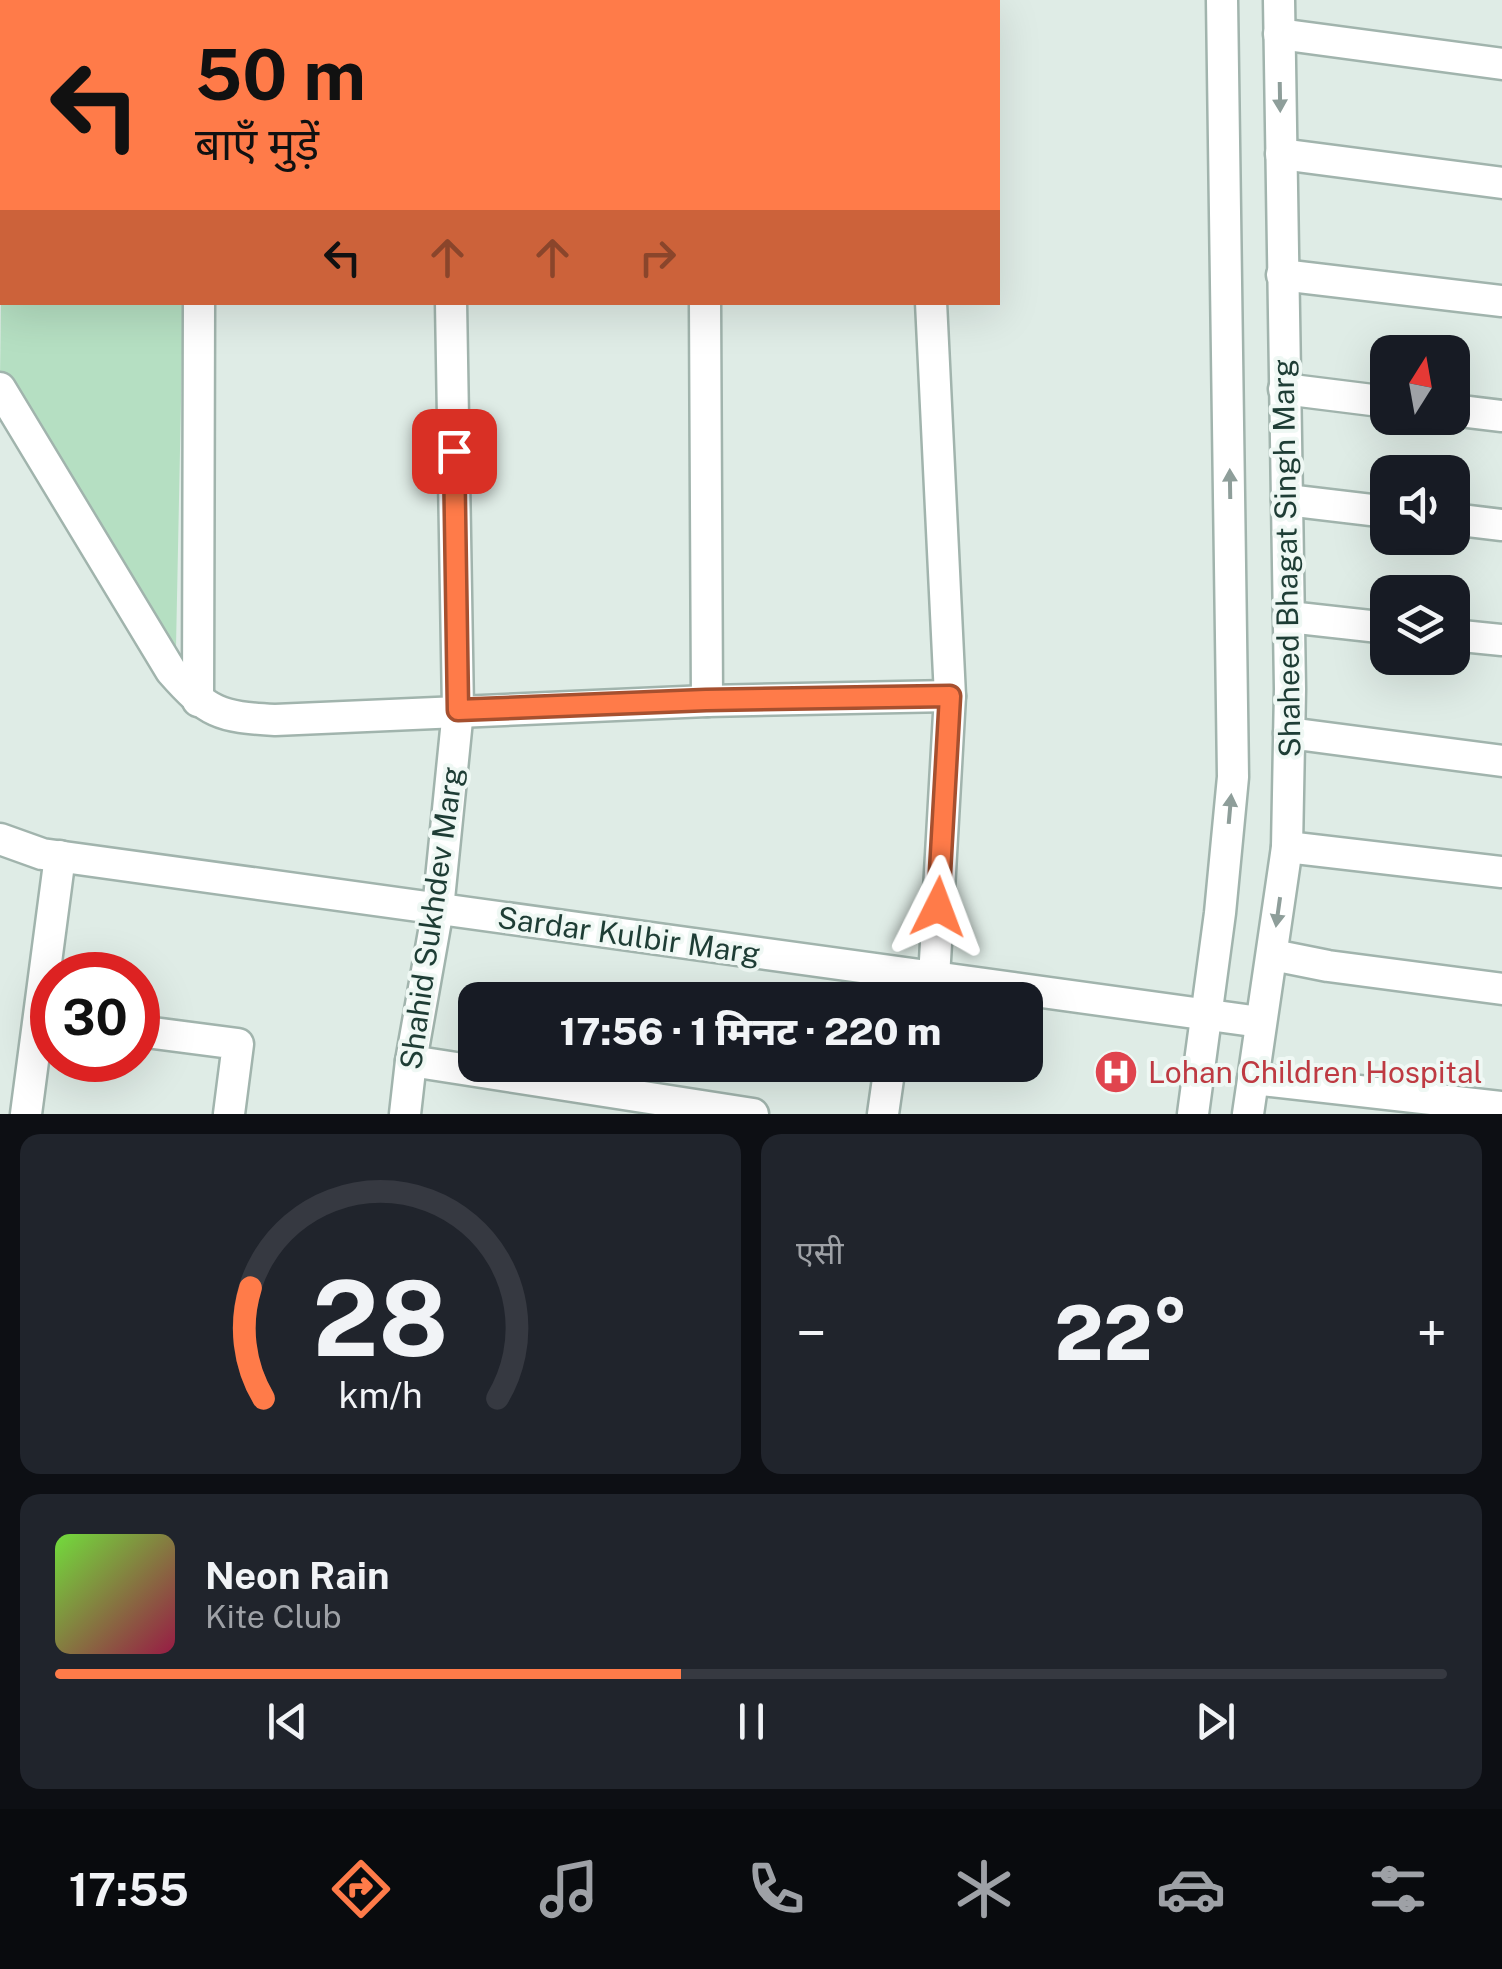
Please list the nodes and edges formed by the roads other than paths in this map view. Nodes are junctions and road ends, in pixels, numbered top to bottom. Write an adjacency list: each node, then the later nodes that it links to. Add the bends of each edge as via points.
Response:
1 (1222, 0): 43 (street, Shaheed Bhagat Singh Marg, one-way to 1, via 1233,778)
2 (1279, 0): 3 (street, Shaheed Bhagat Singh Marg)
3 (1280, 34): 4 (street); 5 (street, Shaheed Bhagat Singh Marg, one-way to 5)
4 (1502, 64)
5 (1281, 154): 6 (street); 7 (street, Shaheed Bhagat Singh Marg)
6 (1502, 183)
7 (1282, 275): 8 (street); 14 (street, Shaheed Bhagat Singh Marg)
8 (1502, 301)
9 (198, 305): 28 (street)
10 (451, 305): 29 (street, Shahid Sukhdev Marg)
11 (705, 305): 27 (street)
12 (931, 305): 26 (street)
13 (0, 388): 28 (street, via 171,671)
14 (1284, 389): 15 (street); 18 (street, Shaheed Bhagat Singh Marg)
15 (1370, 400)
16 (1470, 412): 17 (street)
17 (1502, 416)
18 (1287, 500): 19 (street); 22 (street, Shaheed Bhagat Singh Marg)
19 (1370, 510)
20 (1470, 522): 21 (street)
21 (1502, 526)
22 (1289, 617): 23 (street); 30 (street, Shaheed Bhagat Singh Marg)
23 (1370, 626)
24 (1470, 637): 25 (street)
25 (1502, 640)
26 (950, 696): 27 (street); 39 (street)
27 (706, 700): 29 (street)
28 (198, 701): 29 (street, via 230,718)
29 (458, 710): 36 (street, Shahid Sukhdev Marg)
30 (1289, 733): 31 (street); 33 (street, Shaheed Bhagat Singh Marg)
31 (1502, 761)
32 (0, 838): 34 (street, Sardar Kulbir Marg)
33 (1287, 847): 35 (street); 38 (street, Shaheed Bhagat Singh Marg, one-way to 38)
34 (60, 856): 36 (street, Sardar Kulbir Marg); 37 (street)
35 (1502, 872)
36 (438, 909): 40 (street, Sardar Kulbir Marg); 46 (street, Shahid Sukhdev Marg)
37 (52, 952)
38 (1272, 955): 42 (street); 44 (street, Shaheed Bhagat Singh Marg)
39 (934, 978): 41 (street, Sardar Kulbir Marg); 43 (street, Sardar Kulbir Marg)
40 (876, 982)
41 (917, 982)
42 (1502, 989)
43 (1207, 1015): 44 (street, Sardar Kulbir Marg); 56 (street, Shaheed Bhagat Singh Marg)
44 (1260, 1022): 47 (street, Shaheed Bhagat Singh Marg)
45 (160, 1034): 52 (street, via 238,1044)
46 (411, 1060): 53 (street, Shahid Sukhdev Marg); 54 (street)
47 (1253, 1079): 50 (street); 57 (street, Shaheed Bhagat Singh Marg)
48 (33, 1082): 51 (street)
49 (888, 1082): 55 (street)
50 (1502, 1107)
51 (26, 1114)
52 (228, 1114)
53 (404, 1114)
54 (753, 1114)
55 (883, 1114)
56 (1193, 1114)
57 (1248, 1114)

